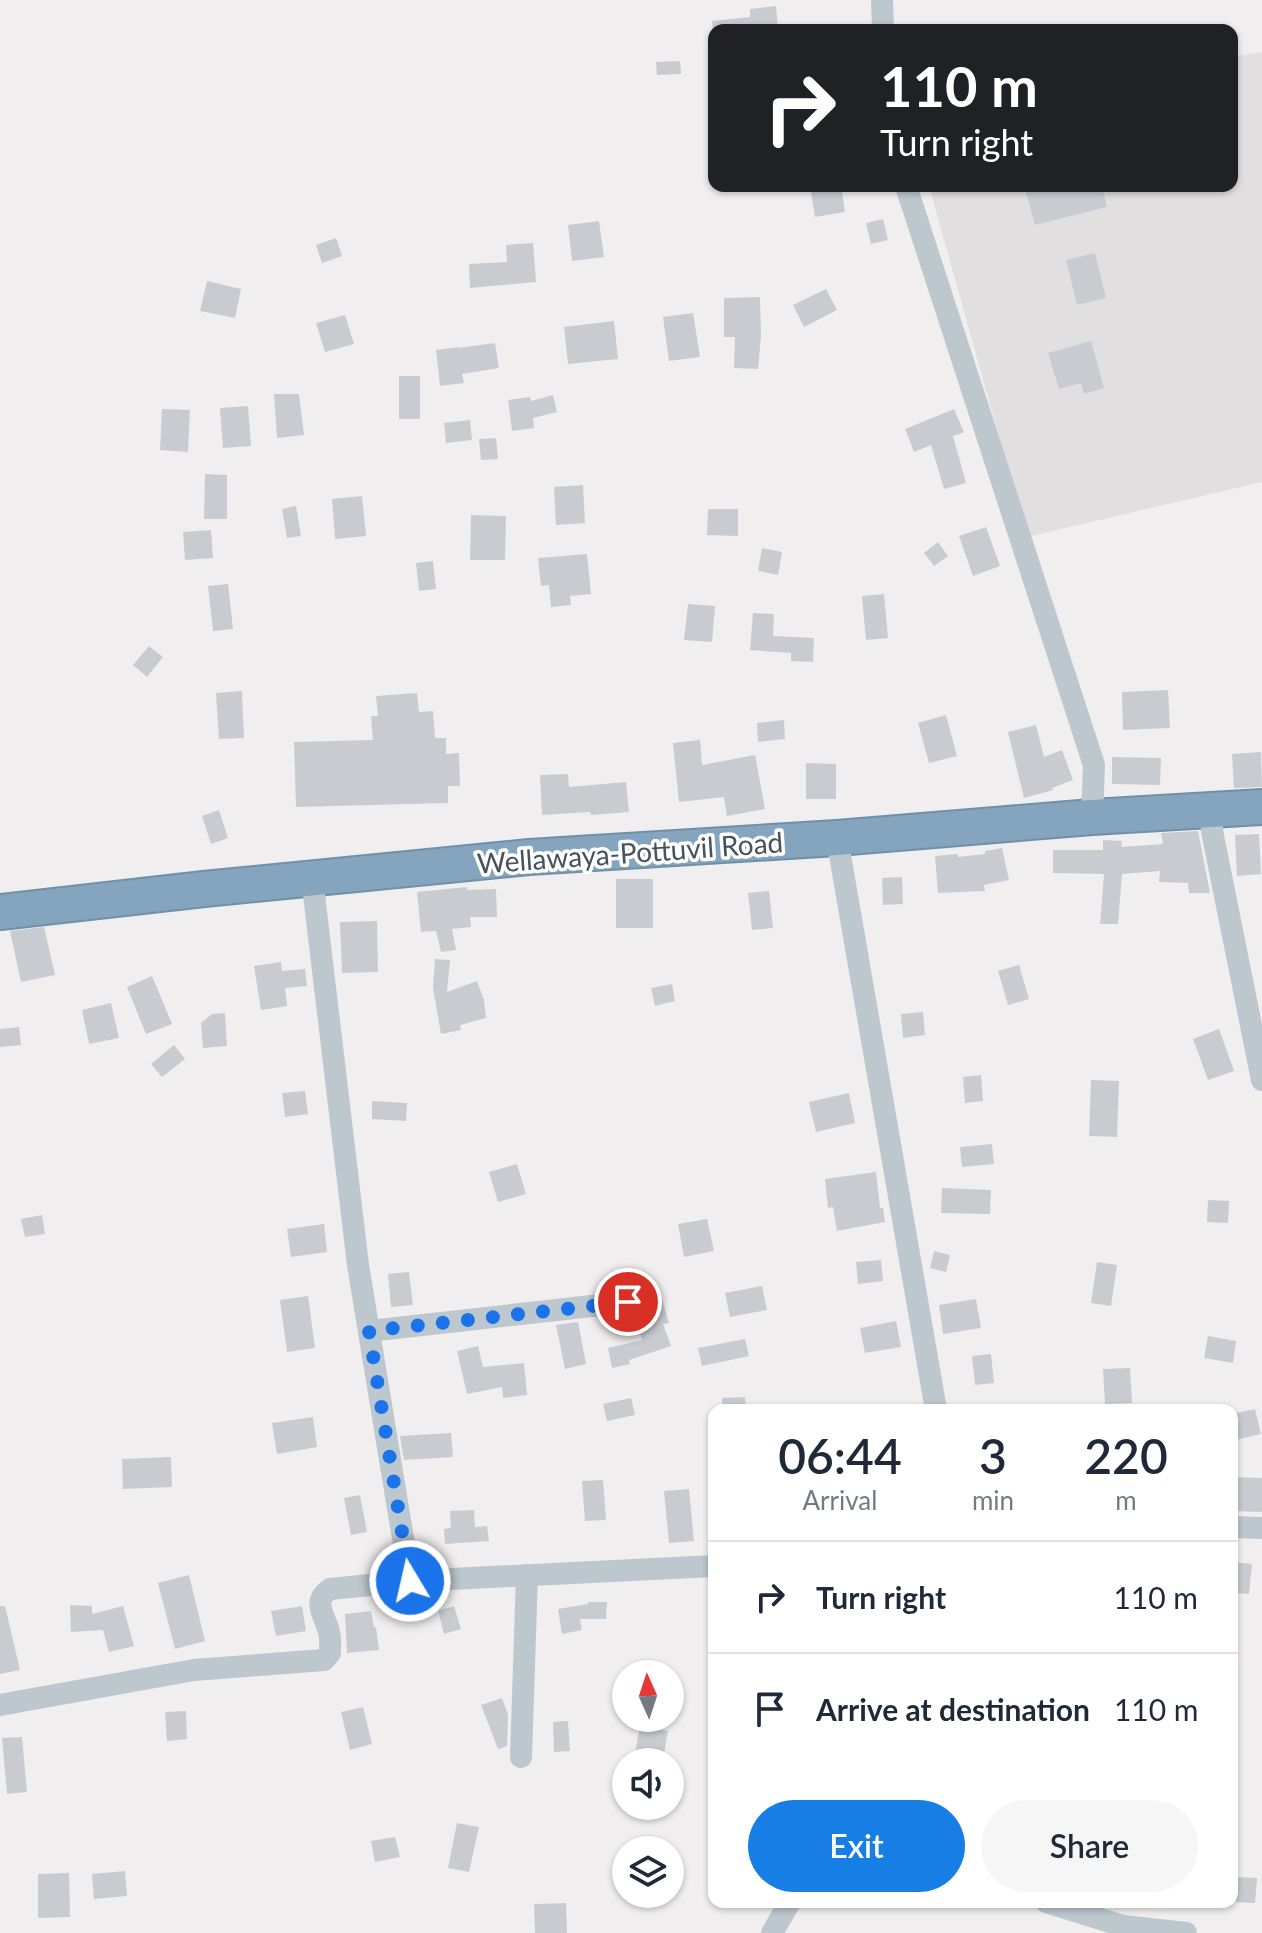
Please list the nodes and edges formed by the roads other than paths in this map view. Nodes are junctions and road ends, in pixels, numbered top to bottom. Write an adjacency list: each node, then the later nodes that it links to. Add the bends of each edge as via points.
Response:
1 (882, 0): 2 (street)
2 (883, 24)
3 (908, 192): 6 (street, via 1094,765)
4 (1262, 807): 5 (highway, Wellawaya-Pottuvil Road)
5 (1211, 810): 6 (highway, Wellawaya-Pottuvil Road); 10 (street)
6 (1092, 817): 7 (highway, Wellawaya-Pottuvil Road)
7 (837, 838): 8 (highway, Wellawaya-Pottuvil Road, via 529,857); 13 (street)
8 (312, 878): 9 (highway, Wellawaya-Pottuvil Road); 12 (street)
9 (0, 912)
10 (1262, 1080)
11 (628, 1302): 12 (street)
12 (369, 1331): 18 (street)
13 (935, 1404)
14 (1238, 1527): 15 (street)
15 (1262, 1528)
16 (708, 1566): 17 (street)
17 (527, 1575): 18 (street); 20 (street)
18 (410, 1581): 19 (street, via 330,1589 324,1594 319,1605 330,1635 330,1653 324,1660 194,1670)
19 (0, 1705)
20 (521, 1757)
21 (787, 1908): 23 (street)
22 (1065, 1908): 24 (street, via 1123,1926)
23 (772, 1933)
24 (1186, 1933)

